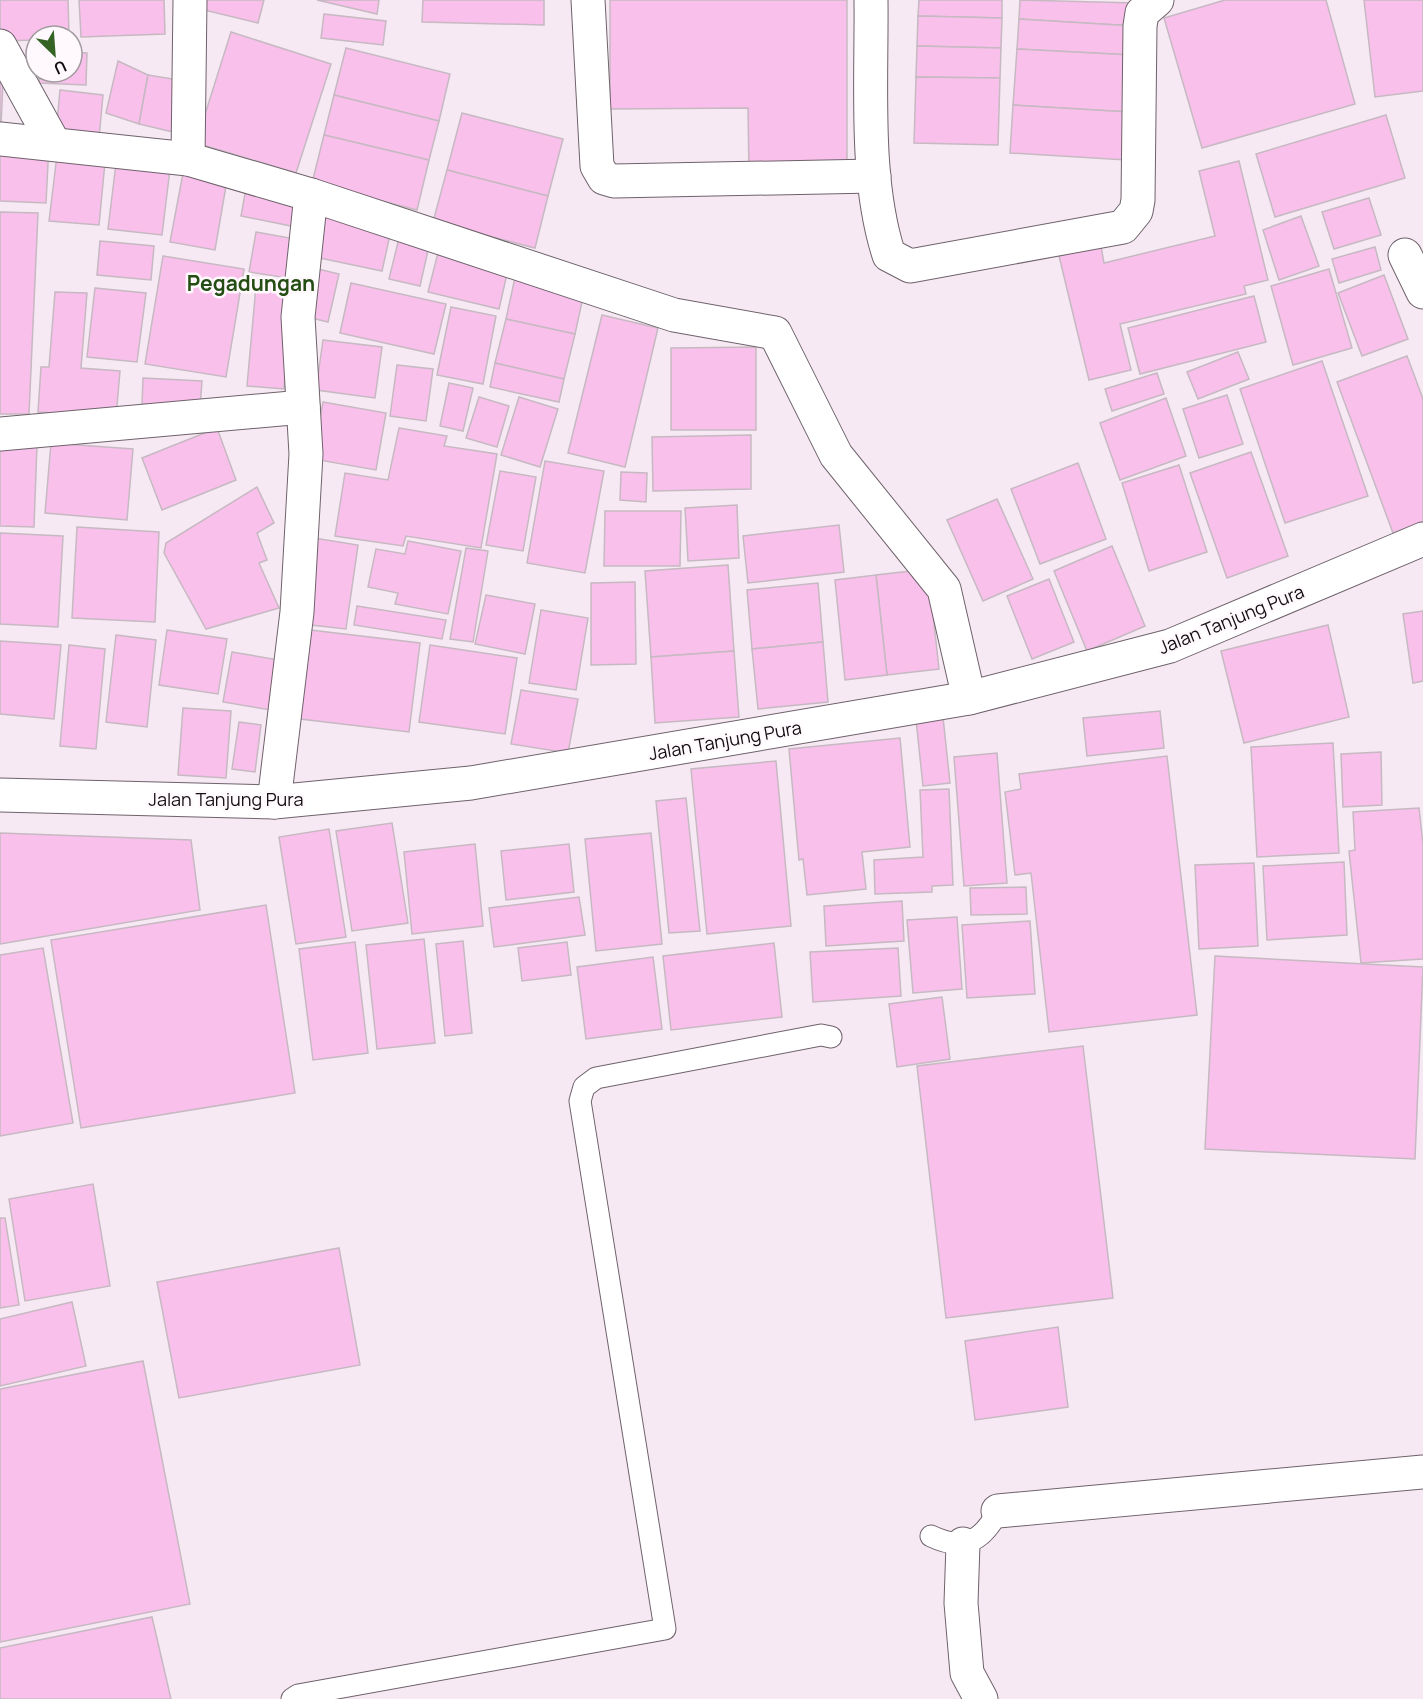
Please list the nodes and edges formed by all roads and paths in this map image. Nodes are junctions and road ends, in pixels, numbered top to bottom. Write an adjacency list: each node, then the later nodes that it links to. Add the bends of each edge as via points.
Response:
1 (190, 0): 8 (street)
2 (588, 0): 9 (street, via 597,166 604,178 615,181)
3 (871, 0): 9 (street)
4 (1157, 0): 9 (street, via 1142,13 1140,26 1138,200 1136,211 1123,227 910,266 889,255 881,231)
5 (0, 46): 7 (street)
6 (0, 139): 7 (street)
7 (53, 142): 8 (street)
8 (188, 159): 10 (street)
9 (874, 176)
10 (311, 195): 13 (street, via 298,317); 16 (street, via 674,315 775,333 836,455 944,589)
11 (1405, 255): 12 (street)
12 (1423, 292)
13 (303, 407): 14 (street); 18 (street, via 306,454 297,612)
14 (0, 434)
15 (1423, 539): 16 (street, Jalan Tanjung Pura, via 1170,646)
16 (969, 698): 18 (street, Jalan Tanjung Pura, via 471,783)
17 (0, 795): 18 (street, Jalan Tanjung Pura)
18 (274, 802)
19 (831, 1037): 24 (lane, via 821,1035 596,1078 584,1087 580,1101 665,1629)
20 (1423, 1472): 21 (street)
21 (998, 1511): 23 (lane, via 978,1538)
22 (931, 1536): 23 (lane, via 945,1543)
23 (963, 1544): 25 (street, via 961,1603 967,1673)
24 (292, 1699)
25 (981, 1699)

